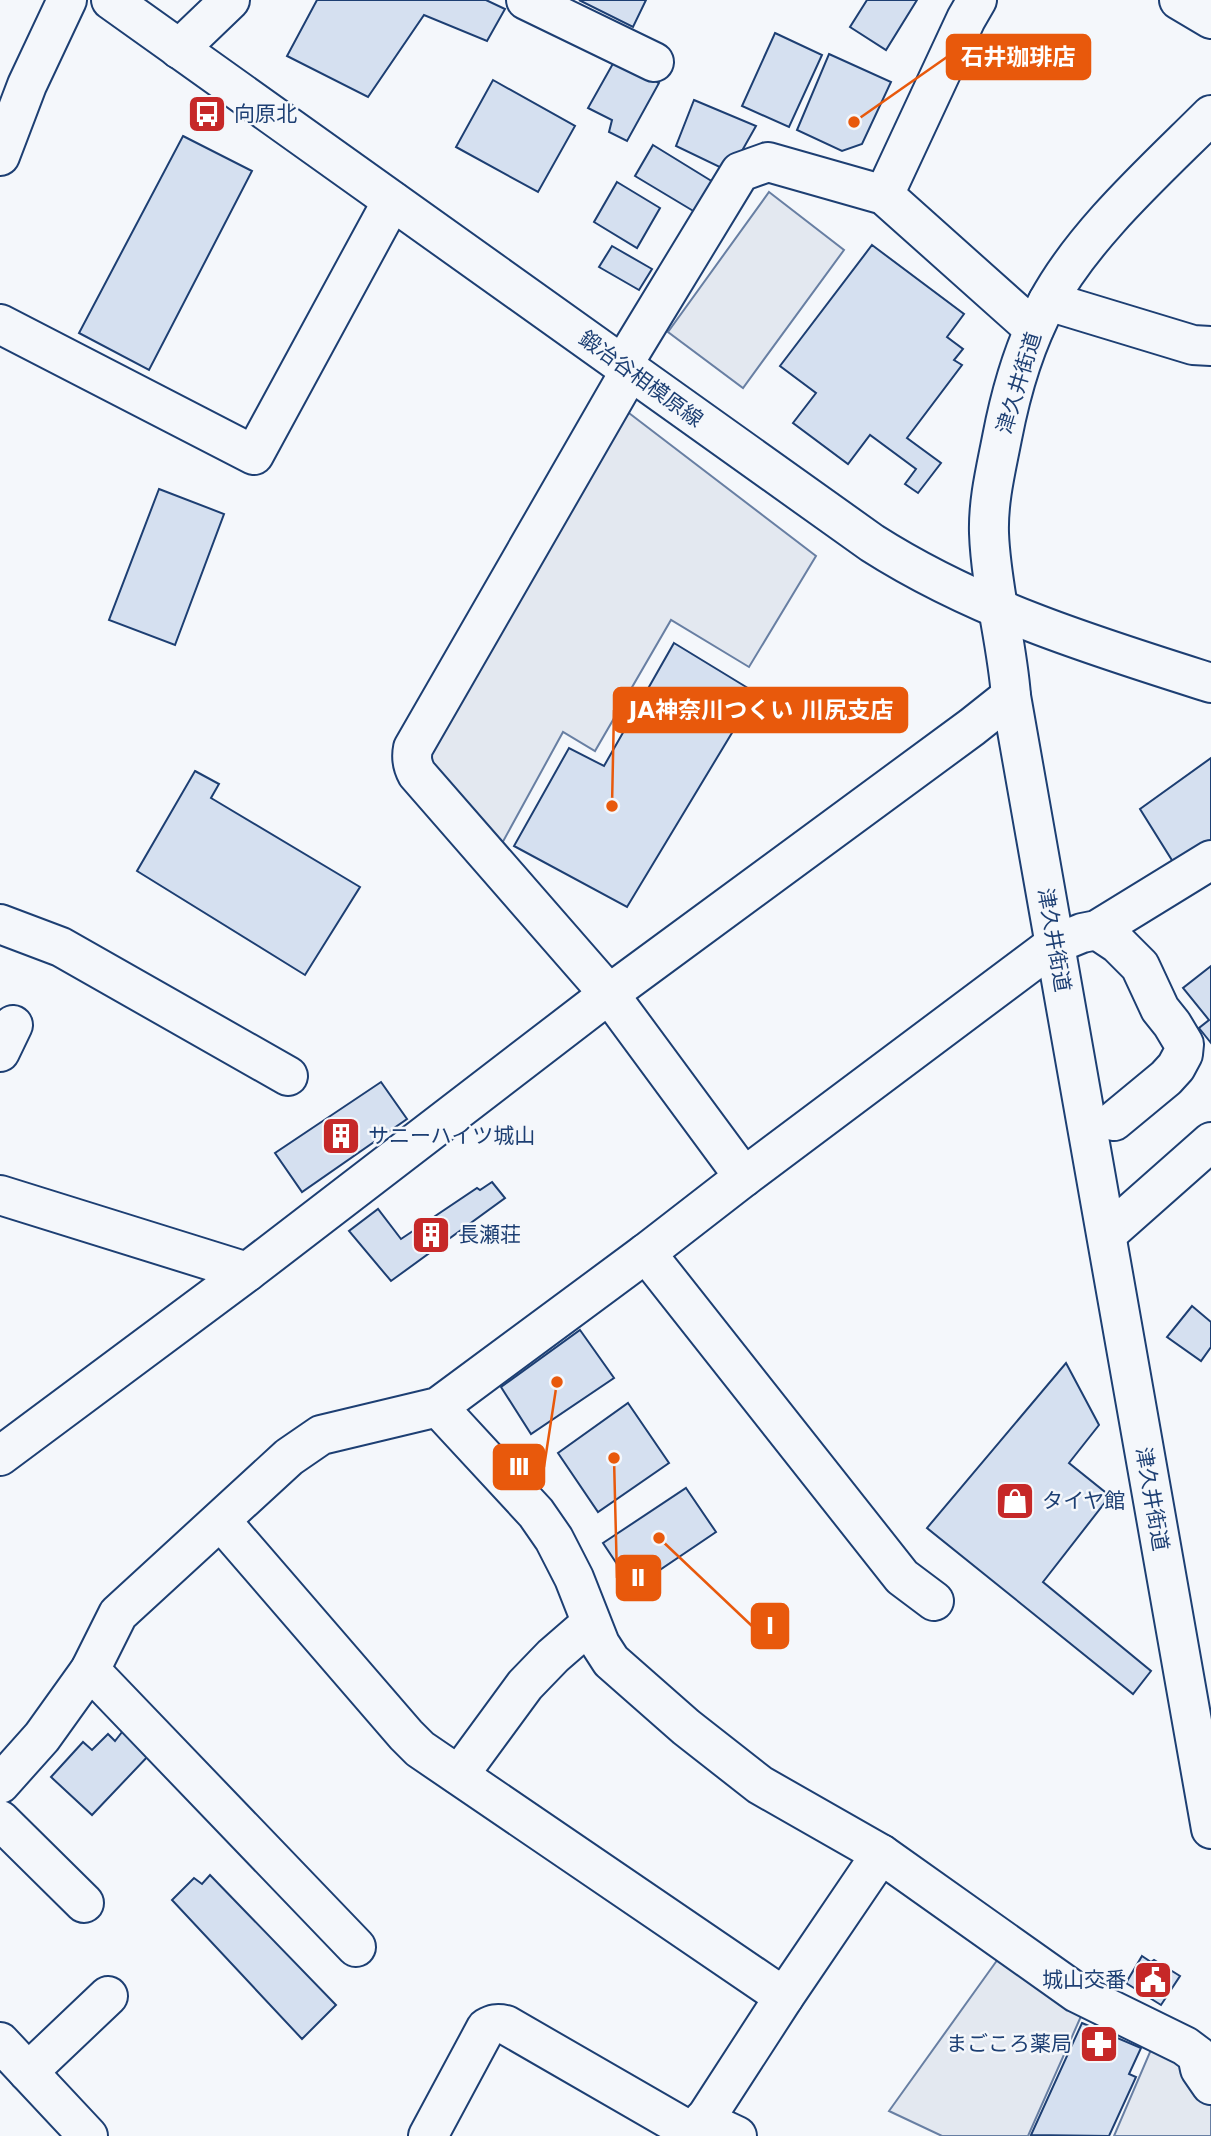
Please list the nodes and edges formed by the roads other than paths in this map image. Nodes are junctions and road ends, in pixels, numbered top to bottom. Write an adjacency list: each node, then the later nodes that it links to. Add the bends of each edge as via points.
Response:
1 (67, 0): 11 (main road)
2 (111, 0): 8 (main road, 鍛冶谷相模原線)
3 (230, 0): 8 (main road)
4 (526, 0): 9 (main road)
5 (977, 0): 12 (main road)
6 (1179, 0): 7 (main road)
7 (1211, 19)
8 (179, 49): 13 (main road, 鍛冶谷相模原線)
9 (653, 62)
10 (1211, 115): 14 (main road, 津久井街道, via 1120,206 1075,260)
11 (0, 156)
12 (884, 195): 14 (main road); 17 (main road, via 768,162 740,172)
13 (391, 201): 15 (main road, via 254,455); 17 (main road, 鍛冶谷相模原線)
14 (1041, 315): 16 (main road); 18 (main road, 津久井街道, via 1019,368 993,487 989,534)
15 (0, 324)
16 (1211, 346)
17 (626, 368): 18 (main road, 鍛冶谷相模原線, via 872,543 908,566); 25 (main road, via 411,758 417,775)
18 (997, 609): 19 (main road, 鍛冶谷相模原線, via 1068,638); 20 (main road, 津久井街道)
19 (1211, 683)
20 (1011, 696): 24 (main road, 津久井街道); 25 (main road)
21 (1211, 860): 23 (main road)
22 (0, 925): 26 (main road, via 61,947)
23 (1097, 930): 24 (main road); 27 (main road, via 1140,966 1160,1009 1184,1044 1176,1067)
24 (1055, 944): 29 (main road); 31 (main road, 津久井街道)
25 (609, 994): 29 (main road); 33 (main road)
26 (288, 1076)
27 (1114, 1122)
28 (1207, 1154): 31 (main road)
29 (744, 1177): 32 (main road)
30 (0, 1195): 33 (main road)
31 (1107, 1234): 43 (main road, 津久井街道)
32 (646, 1253): 34 (main road); 37 (main road, via 902,1577)
33 (247, 1272): 35 (main road)
34 (438, 1407): 36 (main road, via 321,1435 289,1457); 38 (main road, via 536,1513 574,1578)
35 (0, 1456)
36 (221, 1521): 39 (main road, via 118,1614); 40 (main road, via 405,1735)
37 (934, 1601)
38 (591, 1623): 40 (main road, via 525,1685); 44 (main road, via 611,1661 686,1727 760,1785)
39 (90, 1670): 41 (main road, via 42,1737); 46 (main road)
40 (459, 1775): 48 (main road)
41 (0, 1784)
42 (0, 1819): 45 (main road)
43 (1211, 1829)
44 (881, 1854): 48 (main road); 51 (main road, via 1077,1993 1185,2046 1197,2055)
45 (84, 1903)
46 (356, 1947)
47 (108, 1996): 50 (main road)
48 (784, 1997): 52 (main road)
49 (0, 2042): 50 (main road)
50 (28, 2072): 53 (main road)
51 (1211, 2085)
52 (707, 2132): 54 (main road, via 506,2025 492,2024)
53 (88, 2136)
54 (428, 2136)

